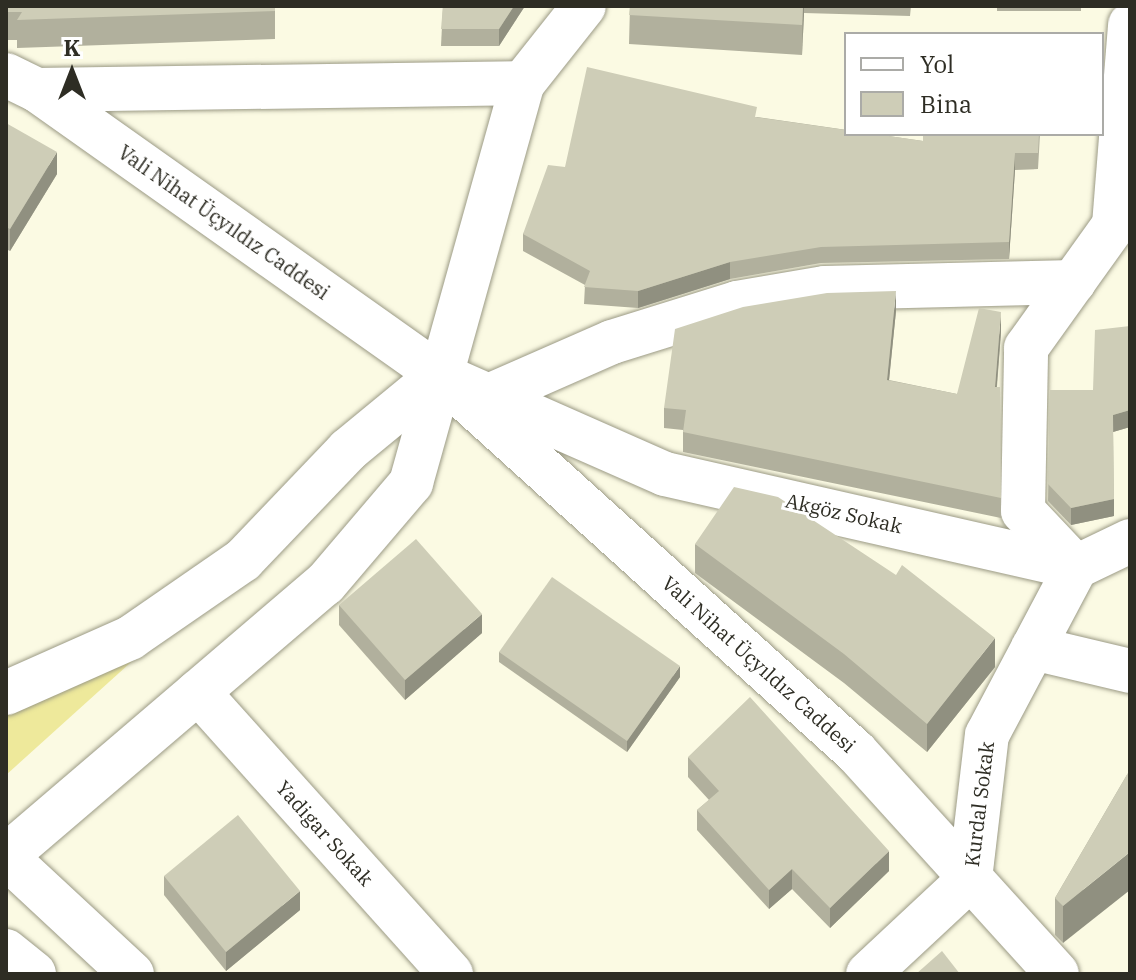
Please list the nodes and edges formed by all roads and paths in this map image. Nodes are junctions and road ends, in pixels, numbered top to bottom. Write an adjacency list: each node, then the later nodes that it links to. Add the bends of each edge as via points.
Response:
1 (584, 6): 4 (main road)
2 (1130, 25): 5 (main road, via 1114,225)
3 (22, 82): 4 (main road); 6 (main road, Vali Nihat Üçyıldız Caddesi)
4 (523, 83): 6 (main road)
5 (1074, 282): 7 (main road, via 825,288 737,303 612,342); 9 (main road, via 1026,348 1023,511)
6 (439, 375): 7 (main road, Akgöz Sokak); 12 (main road, via 411,483 325,584); 13 (main road, via 348,450 243,560 130,638); 15 (main road, Vali Nihat Üçyıldız Caddesi, via 856,752)
7 (489, 396): 9 (main road, Akgöz Sokak, via 665,474)
8 (1130, 541): 9 (main road)
9 (1076, 567): 10 (main road, Kurdal Sokak)
10 (1033, 648): 11 (main road); 15 (main road, Kurdal Sokak, via 987,735)
11 (1130, 671)
12 (198, 692): 14 (main road); 19 (main road, Yadigar Sokak)
13 (6, 693)
14 (6, 856): 18 (main road)
15 (970, 879): 20 (main road); 21 (main road, Vali Nihat Üçyıldız Caddesi)
16 (6, 951): 17 (main road)
17 (34, 974)
18 (132, 974)
19 (451, 974)
20 (868, 974)
21 (1057, 974)

